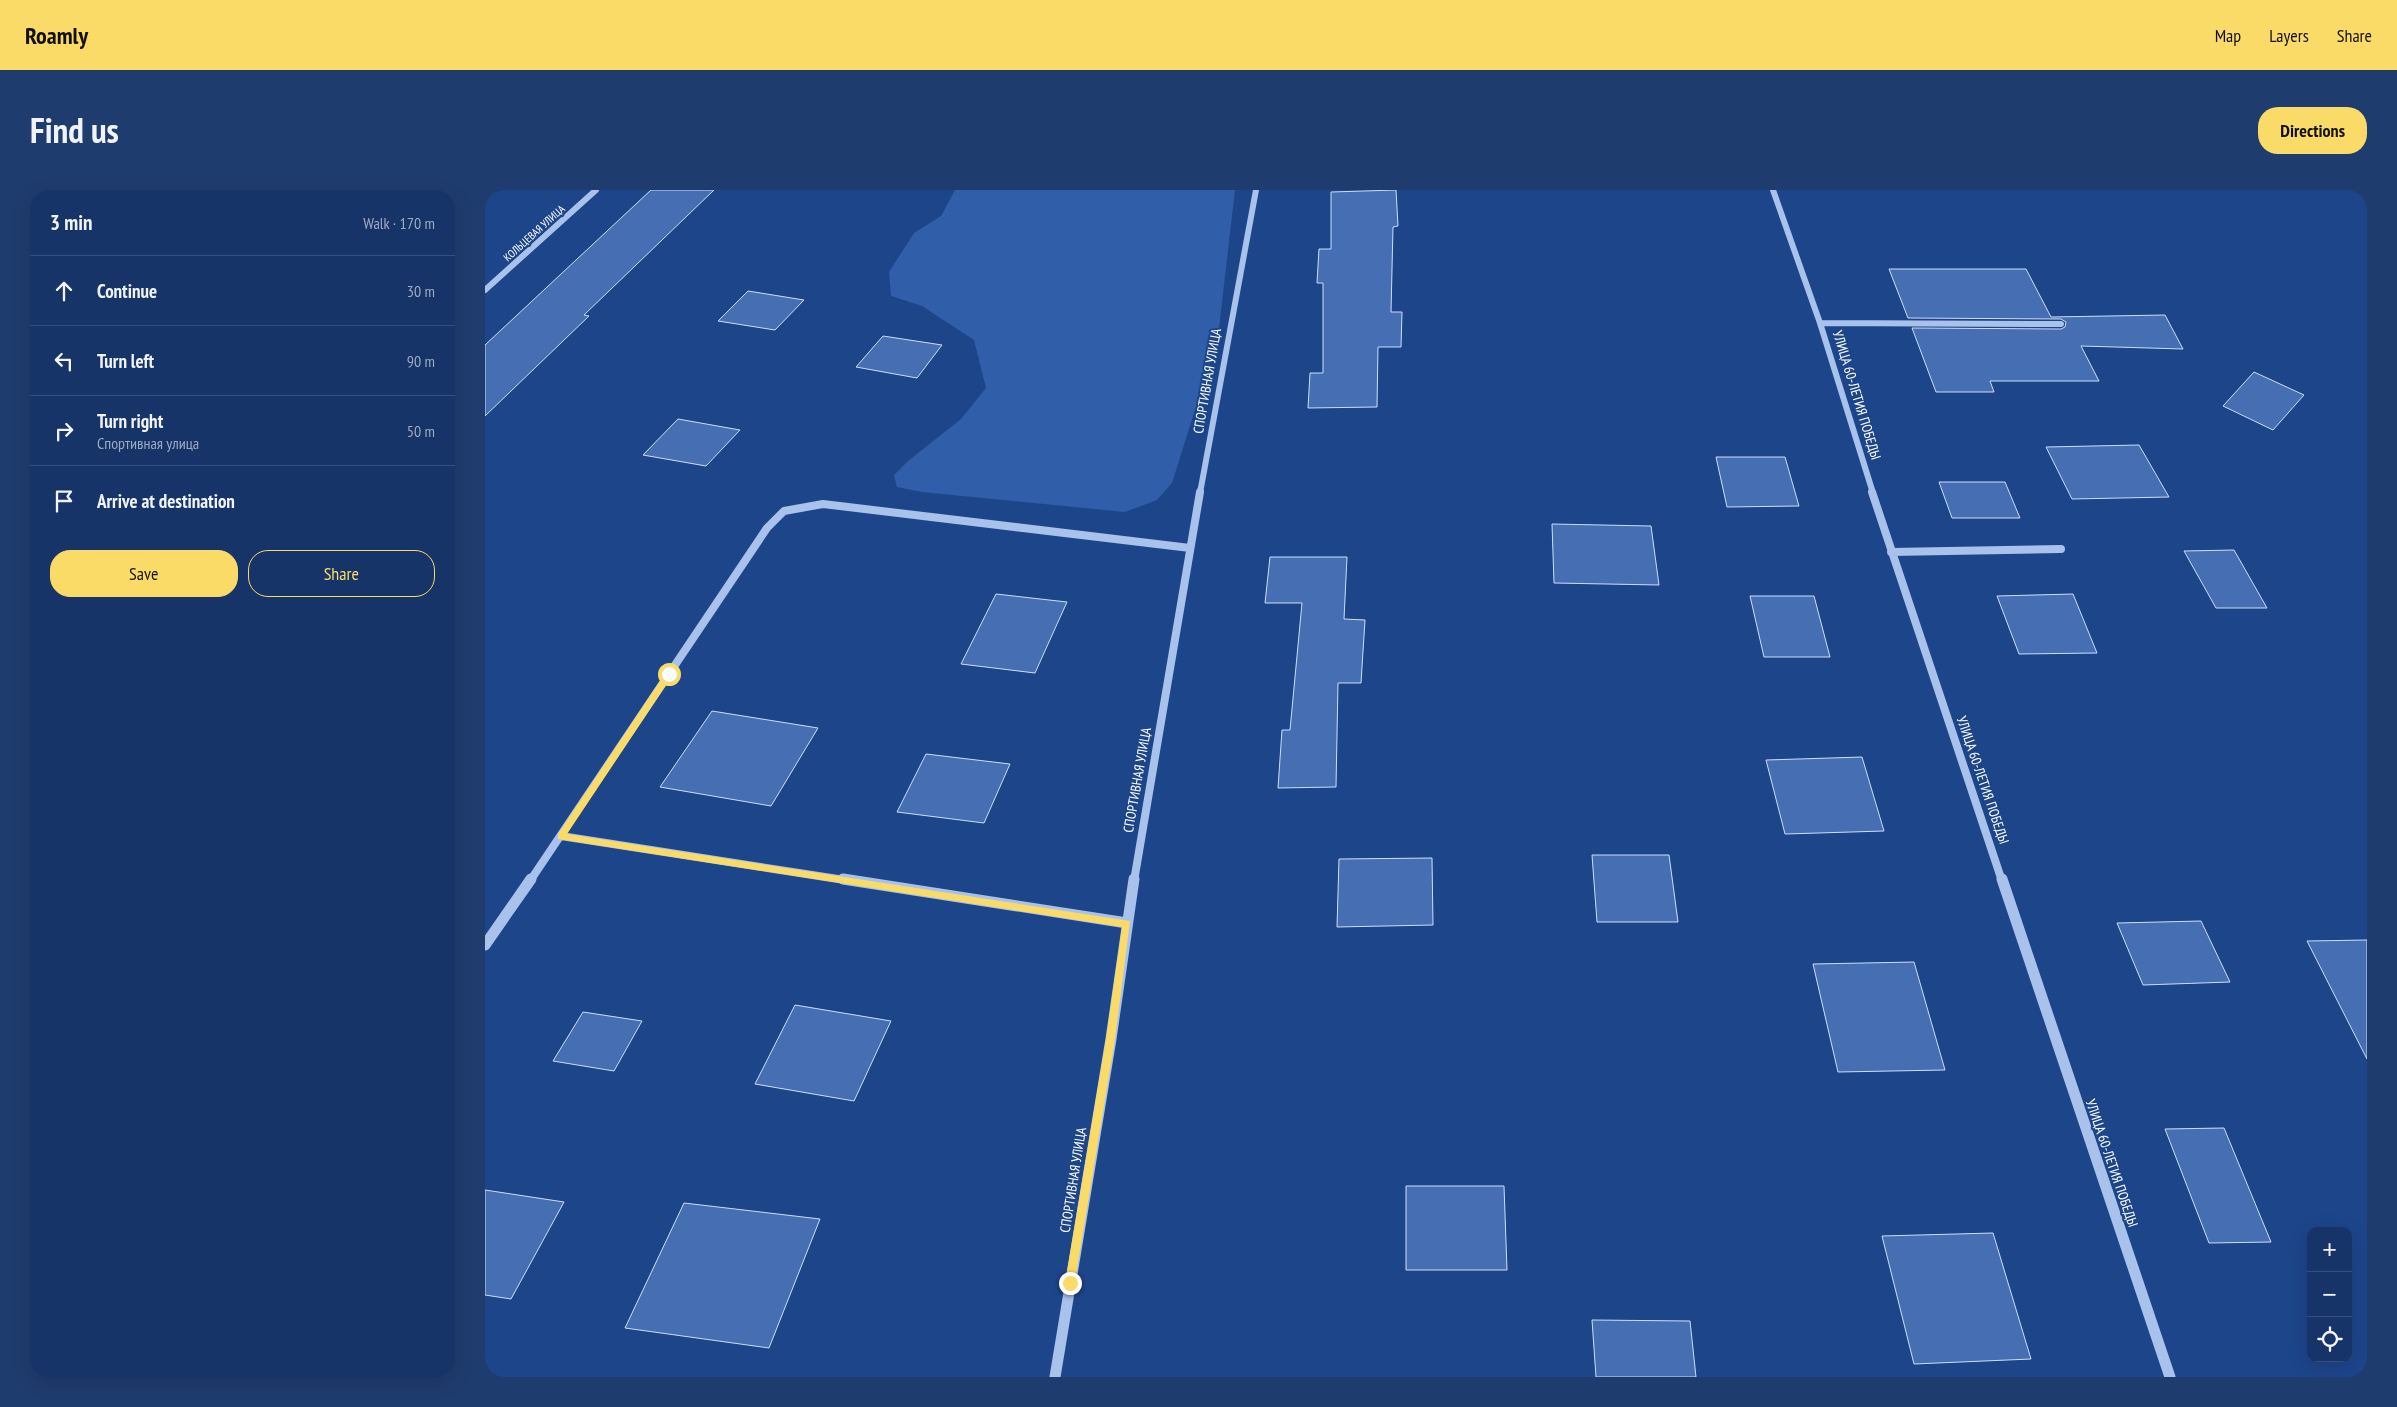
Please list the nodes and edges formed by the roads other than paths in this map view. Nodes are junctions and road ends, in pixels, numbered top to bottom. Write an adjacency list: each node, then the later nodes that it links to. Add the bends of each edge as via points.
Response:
1 (596, 190): 4 (street, КОЛЬЦЕВАЯ УЛИЦА)
2 (1256, 190): 7 (street, СПОРТИВНАЯ УЛИЦА)
3 (1773, 190): 5 (street, УЛИЦА 60-ЛЕТИЯ ПОБЕДЫ)
4 (485, 290)
5 (1820, 323): 6 (street); 9 (street, УЛИЦА 60-ЛЕТИЯ ПОБЕДЫ)
6 (2061, 324)
7 (1190, 548): 10 (street, via 823,504 783,511 767,528); 11 (street, СПОРТИВНАЯ УЛИЦА)
8 (2061, 549): 9 (street)
9 (1891, 552): 14 (street, УЛИЦА 60-ЛЕТИЯ ПОБЕДЫ)
10 (561, 836): 11 (street); 12 (street)
11 (1127, 924): 13 (street, СПОРТИВНАЯ УЛИЦА)
12 (485, 945)
13 (1055, 1377)
14 (2170, 1377)

